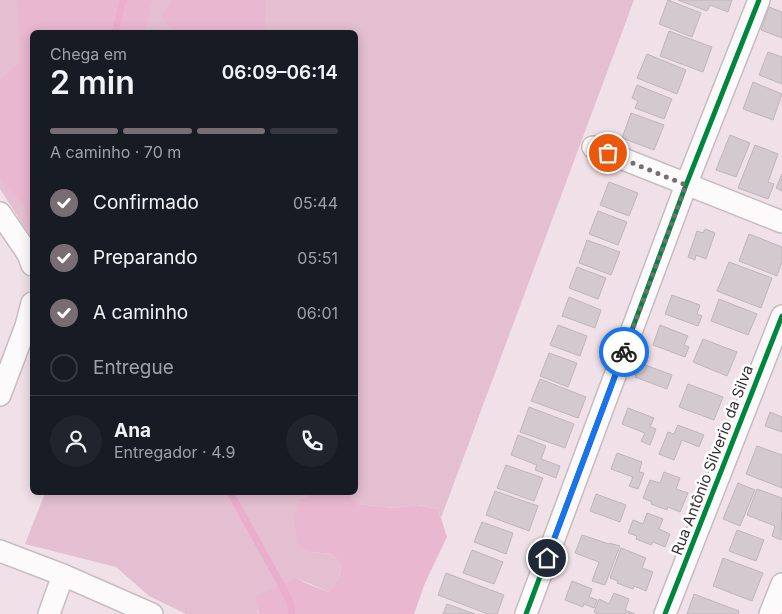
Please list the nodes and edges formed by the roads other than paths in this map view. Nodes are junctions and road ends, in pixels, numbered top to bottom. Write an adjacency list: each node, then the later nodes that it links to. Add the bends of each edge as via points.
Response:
1 (759, 0): 3 (street)
2 (593, 147): 3 (street)
3 (686, 185): 5 (street); 15 (street)
4 (0, 213): 6 (street)
5 (782, 222)
6 (30, 260)
7 (30, 311): 9 (street)
8 (782, 316): 16 (street, Rua Antônio Silverio da Silva)
9 (0, 395)
10 (0, 551): 11 (street)
11 (63, 575): 13 (street); 14 (street)
12 (782, 584): 17 (street)
13 (146, 613)
14 (49, 614)
15 (526, 614)
16 (665, 614)
17 (770, 614)

